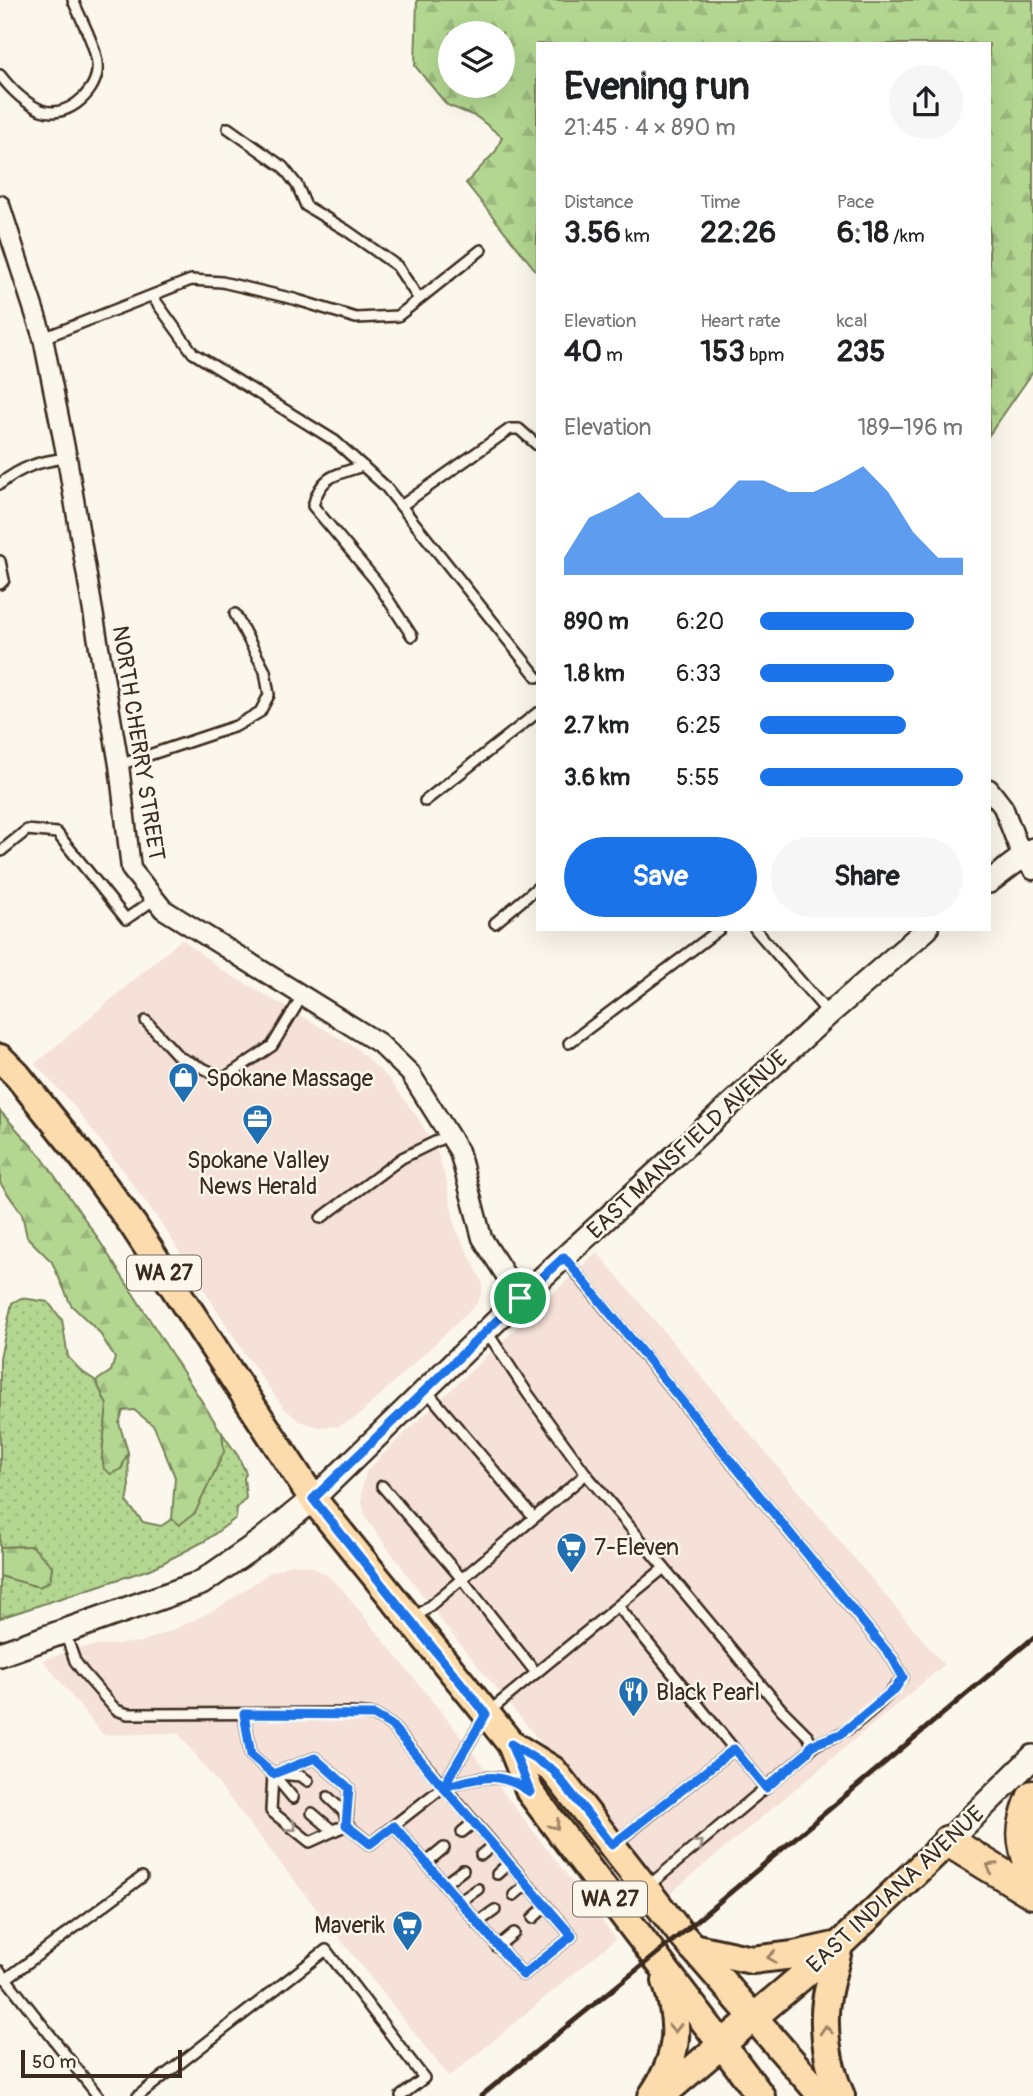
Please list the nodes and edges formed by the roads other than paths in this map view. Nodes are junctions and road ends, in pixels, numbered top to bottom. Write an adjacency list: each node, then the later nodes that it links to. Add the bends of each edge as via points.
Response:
1 (73, 0): 2 (lane, via 98,71 80,101 56,112 42,110 12,90)
2 (0, 75)
3 (228, 128): 7 (lane, via 283,167 298,185 306,206 397,266)
4 (1, 208): 8 (street, NORTH CHERRY STREET)
5 (481, 250): 7 (lane)
6 (152, 296): 7 (lane, via 191,280 222,282 356,318 398,316); 8 (lane); 11 (lane, via 193,353 335,441)
7 (419, 299)
8 (43, 338): 10 (street, NORTH CHERRY STREET)
9 (536, 444): 13 (lane, via 519,429 510,429)
10 (67, 458): 12 (lane, via 40,461); 20 (street, NORTH CHERRY STREET)
11 (363, 466): 13 (lane); 17 (lane, via 331,476 317,489 313,506 376,581)
12 (0, 484)
13 (401, 506): 18 (lane)
14 (0, 561): 15 (lane, via 4,580)
15 (0, 584)
16 (235, 614): 20 (lane, via 265,671 269,695 260,712 236,726)
17 (412, 636)
18 (536, 676)
19 (536, 714): 22 (lane)
20 (118, 765): 27 (street, NORTH CHERRY STREET, via 131,869)
21 (991, 792): 24 (street)
22 (425, 801)
23 (1, 851): 27 (lane, via 27,830 57,833 126,919)
24 (1029, 858): 25 (street)
25 (991, 881)
26 (536, 889): 28 (lane)
27 (155, 899): 32 (street, NORTH CHERRY STREET, via 163,909)
28 (495, 923)
29 (717, 931): 35 (lane)
30 (757, 931): 33 (lane)
31 (925, 931): 33 (street, EAST MANSFIELD AVENUE)
32 (303, 995): 34 (lane, via 272,1046 224,1078 179,1057); 37 (street, NORTH CHERRY STREET, via 379,1043 410,1073)
33 (829, 1014): 39 (street, EAST MANSFIELD AVENUE)
34 (146, 1021)
35 (569, 1044)
36 (0, 1059): 45 (main road, WA 27, via 133,1224)
37 (449, 1135): 38 (lane, via 402,1158); 40 (street, NORTH CHERRY STREET, via 459,1151 482,1238)
38 (321, 1218)
39 (564, 1257): 40 (street, EAST MANSFIELD AVENUE); 57 (lane, via 893,1659 903,1677 841,1734)
40 (520, 1298): 41 (street, EAST MANSFIELD AVENUE)
41 (486, 1330): 42 (street, EAST MANSFIELD AVENUE); 43 (lane)
42 (426, 1390): 45 (street, EAST MANSFIELD AVENUE); 46 (lane)
43 (586, 1474): 46 (lane); 47 (lane)
44 (382, 1486): 48 (lane)
45 (313, 1499): 50 (main road, WA 27); 51 (main road, EAST MANSFIELD AVENUE, via 201,1583)
46 (534, 1518): 48 (lane)
47 (664, 1568): 49 (lane); 57 (lane)
48 (462, 1579): 50 (lane); 53 (lane)
49 (618, 1606): 53 (lane); 58 (lane)
50 (412, 1622): 55 (main road, WA 27)
51 (64, 1632): 52 (main road, EAST MANSFIELD AVENUE); 54 (lane, via 75,1661 116,1710 128,1714)
52 (1, 1653)
53 (536, 1673): 55 (lane)
54 (244, 1714): 60 (lane, via 251,1755); 62 (lane, via 374,1715 391,1725)
55 (486, 1714): 56 (main road, WA 27); 62 (lane)
56 (511, 1744): 64 (main road, WA 27); 75 (main road, WA 27, via 553,1770)
57 (812, 1745): 63 (lane)
58 (734, 1749): 63 (lane); 75 (lane)
59 (1033, 1757): 73 (main road, EAST INDIANA AVENUE)
60 (273, 1774): 61 (lane, via 301,1776); 67 (lane); 70 (lane, one-way to 70, via 271,1811 310,1842); 70 (lane, via 315,1758 349,1788)
61 (308, 1781)
62 (443, 1787): 64 (lane, via 497,1776); 69 (lane); 71 (lane)
63 (766, 1788): 86 (lane, one-way to 63)
64 (530, 1792): 99 (main road, WA 27, one-way to 99)
65 (1033, 1796): 81 (highway, via 1023,1820 1023,1848)
66 (328, 1797): 70 (lane, via 344,1812)
67 (293, 1798)
68 (312, 1814): 70 (lane, via 332,1830)
69 (474, 1822): 72 (lane); 74 (lane)
70 (346, 1825): 71 (lane, via 370,1844)
71 (394, 1826): 78 (lane)
72 (463, 1832)
73 (948, 1841): 88 (highway, one-way to 73); 96 (main road, EAST INDIANA AVENUE)
74 (493, 1845): 77 (lane); 79 (lane)
75 (612, 1845): 86 (main road, WA 27)
76 (444, 1848): 78 (lane)
77 (481, 1855)
78 (426, 1863): 84 (lane)
79 (509, 1863): 82 (lane); 85 (lane)
80 (463, 1870): 84 (lane)
81 (1033, 1873)
82 (497, 1874)
83 (142, 1877): 100 (lane)
84 (444, 1884): 90 (lane)
85 (527, 1884): 89 (lane); 91 (lane)
86 (646, 1888): 98 (main road, WA 27)
87 (478, 1889): 90 (lane)
88 (1033, 1893)
89 (514, 1895)
90 (459, 1902): 94 (lane)
91 (546, 1906): 93 (lane); 97 (lane, via 572,1936 523,1975)
92 (495, 1910): 94 (lane)
93 (533, 1918)
94 (477, 1923): 97 (lane)
95 (514, 1933): 97 (lane)
96 (839, 1944): 98 (main road, one-way to 98, via 752,1960); 101 (main road, EAST INDIANA AVENUE); 110 (main road, one-way to 96, via 834,2082 824,2014)
97 (497, 1947)
98 (692, 1947): 101 (main road, WA 27)
99 (660, 1962): 102 (main road, WA 27); 106 (main road, one-way to 106, via 674,2005 676,2044 666,2076)
100 (3, 1975): 103 (lane)
101 (753, 2018): 102 (main road, EAST INDIANA AVENUE); 109 (main road, WA 27)
102 (721, 2046): 107 (main road, EAST INDIANA AVENUE); 108 (main road, WA 27)
103 (97, 2096)
104 (138, 2096): 105 (lane, via 326,1950 424,2078)
105 (401, 2096)
106 (652, 2096)
107 (661, 2096)
108 (761, 2096)
109 (822, 2096)
110 (841, 2096)

